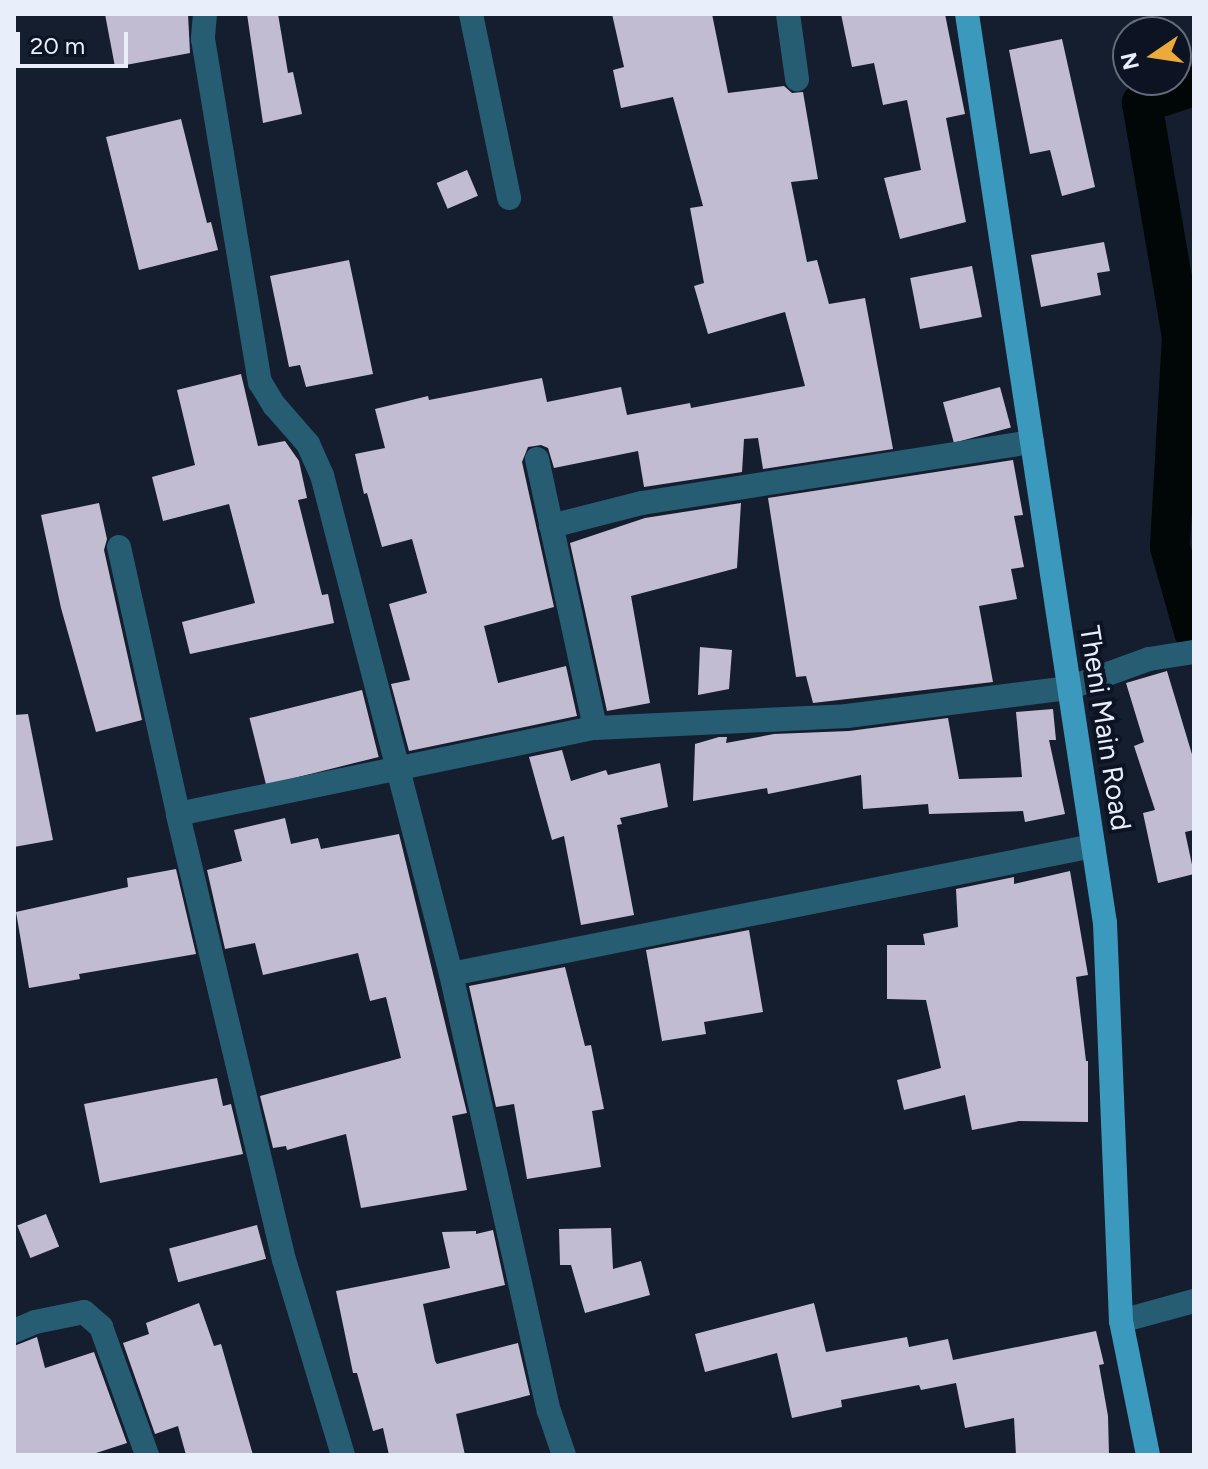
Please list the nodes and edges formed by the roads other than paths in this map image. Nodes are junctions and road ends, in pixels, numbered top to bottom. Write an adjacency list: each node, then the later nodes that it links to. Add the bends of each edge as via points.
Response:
1 (205, 14): 14 (street, via 203,39 260,382 308,444 322,475)
2 (471, 14): 6 (street)
3 (788, 14): 5 (street)
4 (967, 14): 7 (main road, Theni Main Road)
5 (797, 79)
6 (509, 198)
7 (1032, 442): 9 (street, via 642,503); 12 (main road, Theni Main Road)
8 (537, 459): 9 (street)
9 (551, 526): 13 (street)
10 (119, 547): 15 (street)
11 (1194, 652): 12 (street, via 1149,659)
12 (1069, 688): 13 (street, via 847,716); 16 (main road, Theni Main Road)
13 (595, 728): 14 (street)
14 (397, 771): 15 (street); 17 (street)
15 (178, 814): 22 (street, via 284,1260)
16 (1093, 846): 17 (street); 19 (main road, Theni Main Road, via 1105,923)
17 (451, 974): 23 (street, via 549,1411)
18 (1189, 1302): 19 (street)
19 (1121, 1321): 24 (main road, Theni Main Road)
20 (14, 1331): 21 (street, via 84,1312 101,1327)
21 (147, 1455)
22 (343, 1455)
23 (564, 1455)
24 (1148, 1455)

